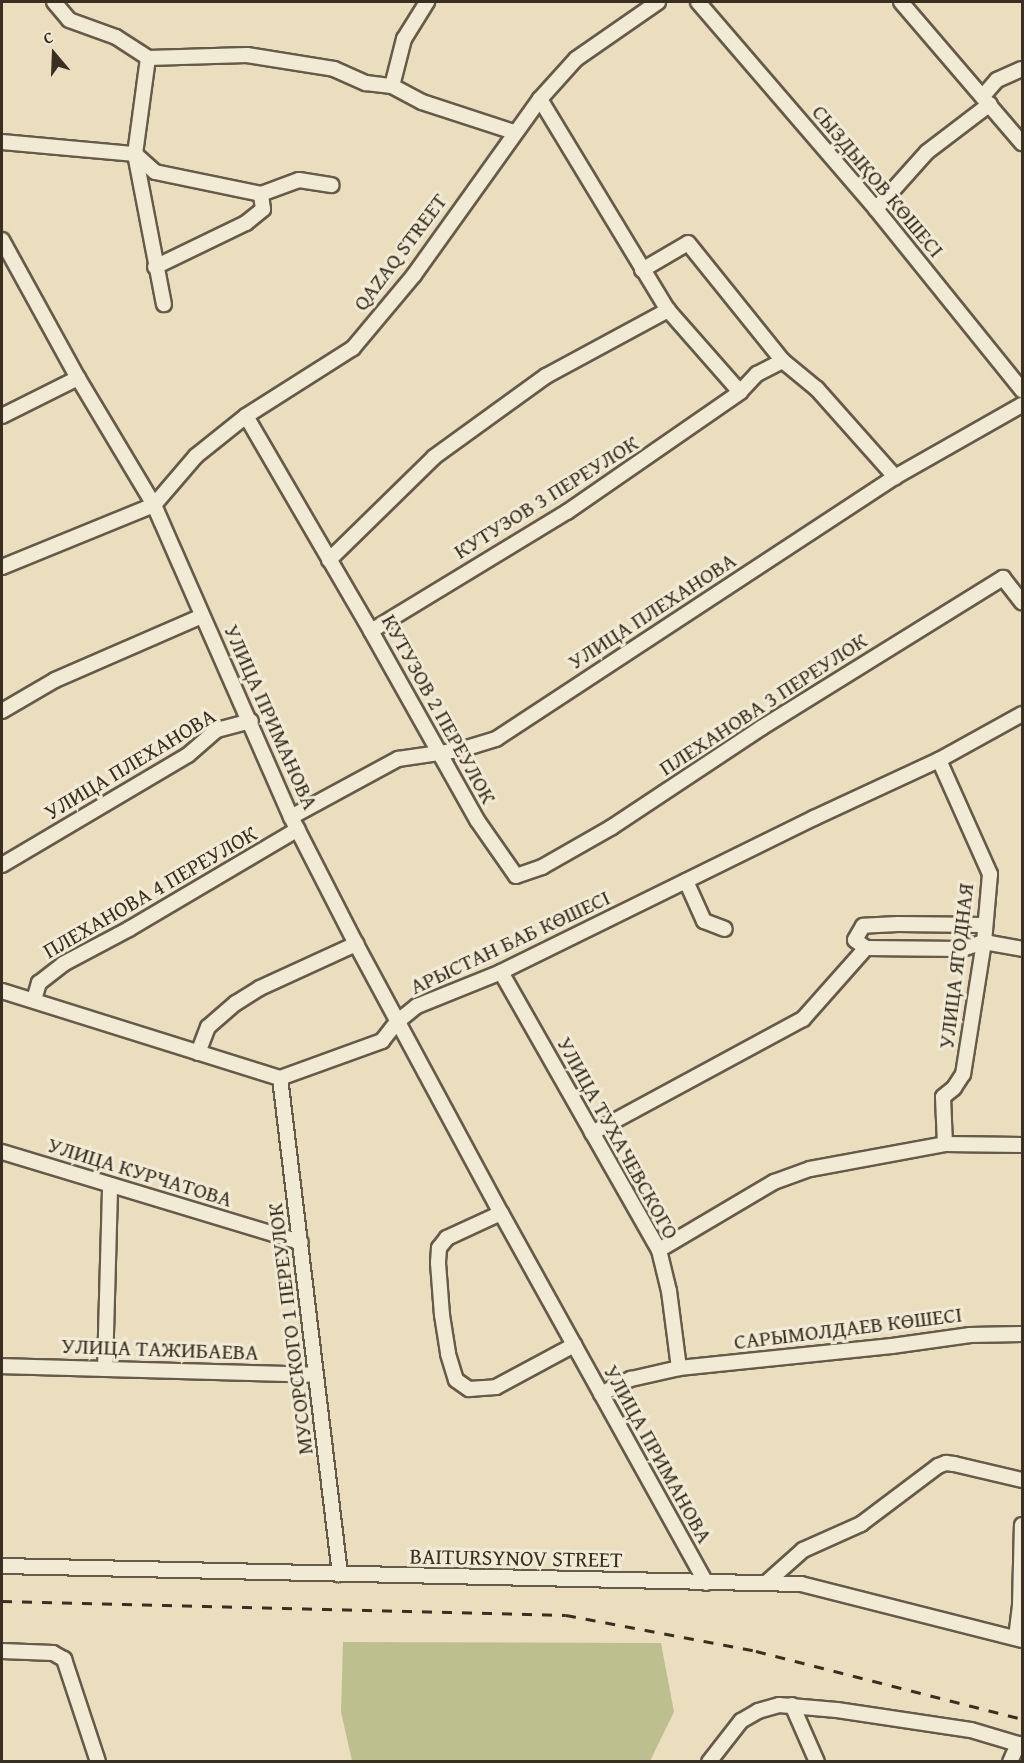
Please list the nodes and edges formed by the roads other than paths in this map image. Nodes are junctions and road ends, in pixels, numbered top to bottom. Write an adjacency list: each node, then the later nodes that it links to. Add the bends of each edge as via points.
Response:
1 (54, 2): 6 (street, via 69,20 116,37)
2 (427, 2): 8 (street, via 405,39)
3 (658, 2): 9 (street, QAZAQ STREET, via 576,59)
4 (698, 2): 17 (street, СЫЗДЫҚОВ КӨШЕСІ)
5 (902, 2): 10 (street)
6 (148, 58): 8 (street, via 248,55 334,69 366,83); 14 (street)
7 (1023, 69): 10 (street, via 997,80)
8 (392, 86): 11 (street, via 422,102)
9 (540, 99): 11 (street, QAZAQ STREET); 20 (street)
10 (986, 100): 13 (street); 17 (street, via 927,152)
11 (514, 132): 29 (street, QAZAQ STREET, via 414,275 353,348)
12 (2, 142): 14 (street)
13 (1023, 143)
14 (135, 154): 16 (street, via 155,172); 19 (street)
15 (332, 185): 16 (street, via 299,180)
16 (261, 194): 19 (street, via 263,209 246,223)
17 (876, 209): 25 (street, СЫЗДЫҚОВ КӨШЕСІ)
18 (2, 240): 24 (street, УЛИЦА ПРИМАНОВА)
19 (155, 267): 21 (street)
20 (642, 270): 22 (street); 23 (street, via 688,243)
21 (164, 304)
22 (668, 310): 26 (street); 32 (street, via 546,376 443,450)
23 (783, 361): 26 (street, КУТУЗОВ 3 ПЕРЕУЛОК, via 757,374); 30 (street, via 817,389)
24 (78, 378): 28 (street); 31 (street, УЛИЦА ПРИМАНОВА)
25 (1023, 390)
26 (740, 392): 36 (street, КУТУЗОВ 3 ПЕРЕУЛОК, via 567,512)
27 (1023, 405): 30 (street, УЛИЦА ПЛЕХАНОВА)
28 (2, 416)
29 (246, 416): 31 (street, QAZAQ STREET, via 196,456); 32 (street, КУТУЗОВ 2 ПЕРЕУЛОК)
30 (895, 477): 40 (street, УЛИЦА ПЛЕХАНОВА, via 496,739)
31 (154, 505): 33 (street); 35 (street, УЛИЦА ПРИМАНОВА)
32 (329, 560): 36 (street, КУТУЗОВ 2 ПЕРЕУЛОК)
33 (2, 567)
34 (1023, 602): 44 (street, ПЛЕХАНОВА 3 ПЕРЕУЛОК, via 1002,578 761,728 612,827 542,867)
35 (202, 616): 37 (street, via 55,680); 39 (street, УЛИЦА ПРИМАНОВА)
36 (372, 630): 40 (street, КУТУЗОВ 2 ПЕРЕУЛОК)
37 (2, 711)
38 (1023, 714): 41 (street, АРЫСТАН БАБ КӨШЕСІ)
39 (251, 721): 42 (street, УЛИЦА ПРИМАНОВА); 43 (street, УЛИЦА ПЛЕХАНОВА, via 217,730 188,755)
40 (440, 752): 42 (street, УЛИЦА ПЛЕХАНОВА, via 398,759); 44 (street, КУТУЗОВ 2 ПЕРЕУЛОК, via 477,820)
41 (939, 760): 45 (street, АРЫСТАН БАБ КӨШЕСІ); 46 (street, УЛИЦА ЯГОДНАЯ, via 990,874)
42 (295, 823): 49 (street, УЛИЦА ПРИМАНОВА); 54 (street, ПЛЕХАНОВА 4 ПЕРЕУЛОК, via 129,929 63,964 39,983)
43 (2, 865)
44 (516, 876)
45 (686, 881): 47 (street, via 704,921); 52 (street, АРЫСТАН БАБ КӨШЕСІ)
46 (984, 925): 48 (street, УЛИЦА ЯГОДНАЯ); 50 (street, via 863,926 855,940)
47 (725, 929)
48 (984, 942): 50 (street, via 963,950); 51 (street); 59 (street, УЛИЦА ЯГОДНАЯ, via 963,1074 943,1097)
49 (356, 944): 55 (street, УЛИЦА ПРИМАНОВА); 56 (street, via 260,988 237,1003 208,1027)
50 (866, 948): 58 (street, via 803,1019)
51 (1023, 949)
52 (501, 972): 55 (street, АРЫСТАН БАБ КӨШЕСІ, via 417,1006); 58 (street, УЛИЦА ТУХАЧЕВСКОГО)
53 (2, 991): 54 (street)
54 (34, 1000): 56 (street)
55 (397, 1022): 57 (street, АРЫСТАН БАБ КӨШЕСІ, via 382,1041); 63 (street, УЛИЦА ПРИМАНОВА)
56 (198, 1053): 57 (street)
57 (280, 1078): 64 (street, МУСОРСКОГО 1 ПЕРЕУЛОК)
58 (592, 1132): 65 (street, УЛИЦА ТУХАЧЕВСКОГО)
59 (945, 1144): 60 (street); 65 (street, via 810,1169 774,1182)
60 (1023, 1145)
61 (2, 1152): 62 (street, УЛИЦА КУРЧАТОВА)
62 (110, 1185): 64 (street, УЛИЦА КУРЧАТОВА); 70 (street)
63 (501, 1213): 67 (street, УЛИЦА ПРИМАНОВА); 67 (street, via 447,1238 439,1248 442,1315 456,1380 470,1389 496,1387)
64 (301, 1242): 71 (street, МУСОРСКОГО 1 ПЕРЕУЛОК)
65 (659, 1250): 69 (street, УЛИЦА ТУХАЧЕВСКОГО, via 669,1291)
66 (1023, 1334): 69 (street, САРЫМОЛДАЕВ КӨШЕСІ, via 970,1335)
67 (574, 1345): 72 (street, УЛИЦА ПРИМАНОВА)
68 (2, 1366): 70 (street, УЛИЦА ТАЖИБАЕВА)
69 (679, 1368): 72 (street, САРЫМОЛДАЕВ КӨШЕСІ, via 631,1379)
70 (105, 1369): 71 (street, УЛИЦА ТАЖИБАЕВА)
71 (316, 1375): 76 (street, МУСОРСКОГО 1 ПЕРЕУЛОК)
72 (601, 1394): 77 (street, УЛИЦА ПРИМАНОВА)
73 (1023, 1480): 78 (street, via 946,1463 861,1524 803,1550)
74 (1023, 1525): 79 (street)
75 (2, 1566): 76 (street, BAITURSYNOV STREET)
76 (340, 1574): 77 (street, BAITURSYNOV STREET)
77 (706, 1583): 78 (street, BAITURSYNOV STREET)
78 (766, 1583): 79 (street, BAITURSYNOV STREET, via 801,1584)
79 (1019, 1639)
80 (2, 1651): 83 (street, via 53,1653 64,1659)
81 (792, 1706): 82 (street, via 971,1730); 84 (street, via 758,1711 741,1721); 85 (street)
82 (1020, 1744): 86 (street)
83 (98, 1761)
84 (709, 1761)
85 (817, 1761)
86 (1010, 1761)

